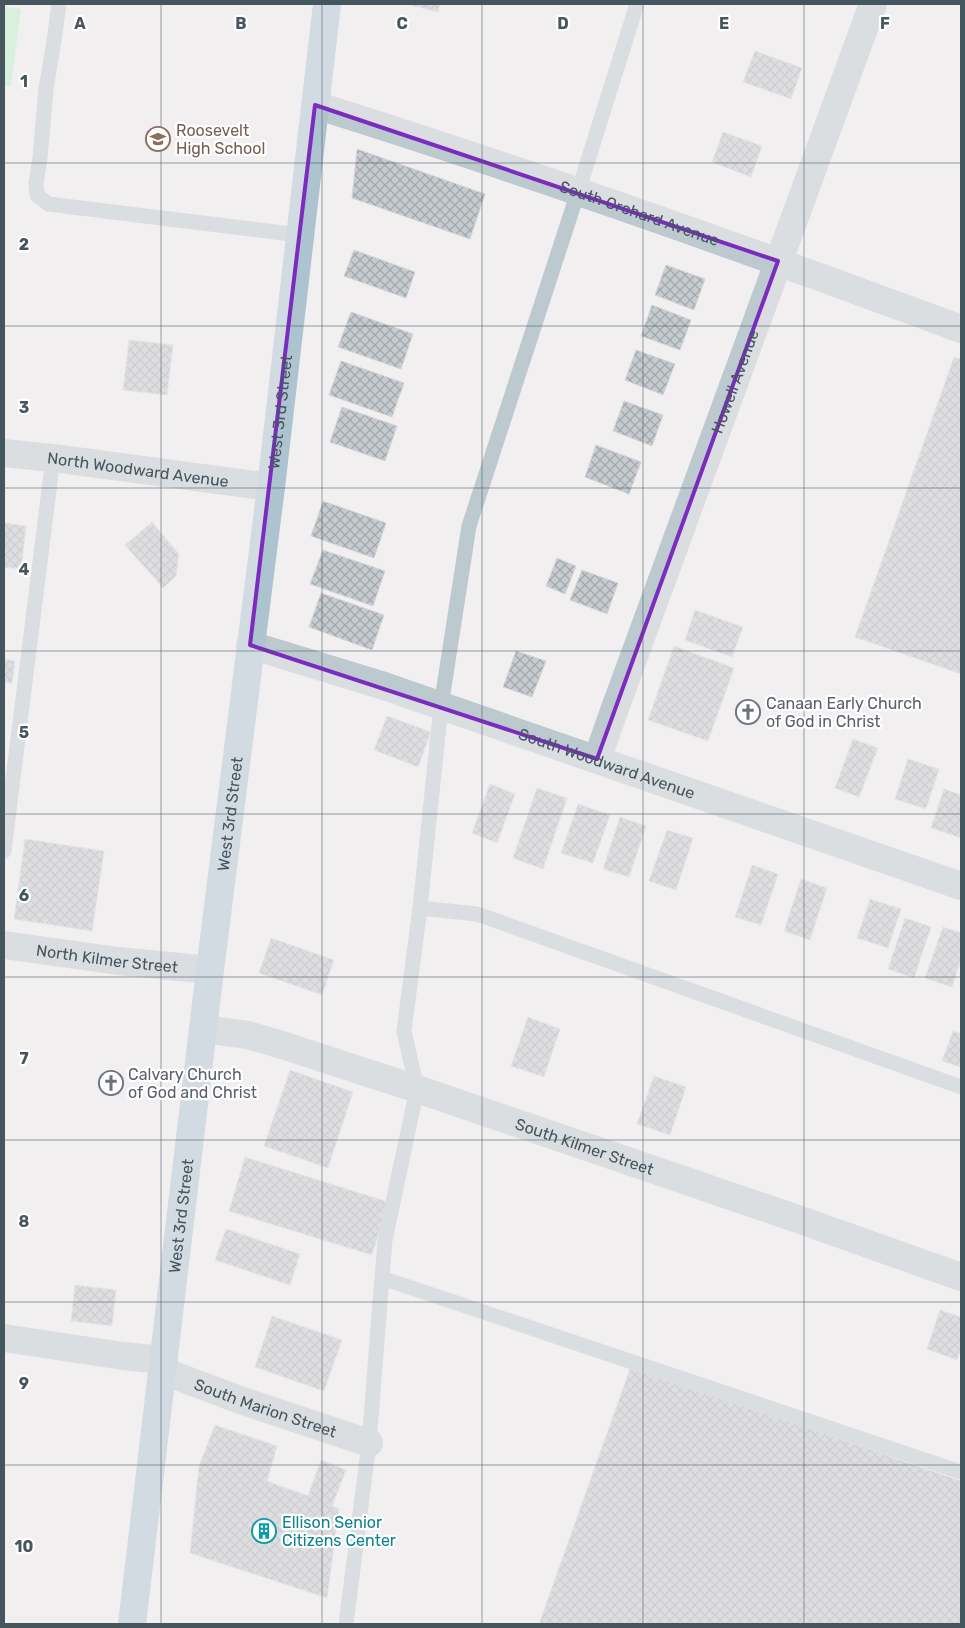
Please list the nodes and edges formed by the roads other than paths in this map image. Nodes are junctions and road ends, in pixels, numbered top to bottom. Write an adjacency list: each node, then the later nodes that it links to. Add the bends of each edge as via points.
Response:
1 (59, 4): 7 (lane, via 46,89 37,195 48,204)
2 (327, 4): 5 (main road, West 3rd Street)
3 (637, 4): 6 (lane)
4 (873, 4): 8 (street, Howell Avenue)
5 (315, 105): 6 (street, South Orchard Avenue, via 438,143); 7 (main road, West 3rd Street)
6 (578, 192): 8 (street, South Orchard Avenue); 14 (lane, via 469,526)
7 (300, 234): 12 (main road, West 3rd Street)
8 (778, 261): 9 (street, South Orchard Avenue); 15 (street, Howell Avenue)
9 (961, 329)
10 (4, 452): 11 (street, North Woodward Avenue)
11 (54, 458): 12 (street, North Woodward Avenue); 16 (lane)
12 (271, 487): 13 (main road, West 3rd Street)
13 (250, 645): 14 (street, South Woodward Avenue); 20 (main road, West 3rd Street)
14 (441, 706): 15 (street, South Woodward Avenue); 18 (lane)
15 (597, 759): 17 (street, South Woodward Avenue)
16 (4, 851)
17 (961, 886)
18 (420, 908): 22 (lane, via 477,914); 23 (lane, via 404,1031)
19 (4, 945): 20 (street, North Kilmer Street)
20 (210, 970): 21 (main road, West 3rd Street)
21 (203, 1029): 23 (street, South Kilmer Street, via 256,1037); 27 (main road, West 3rd Street)
22 (961, 1087)
23 (417, 1089): 24 (street, South Kilmer Street); 25 (lane, via 386,1240)
24 (961, 1277)
25 (382, 1278): 28 (lane); 29 (lane)
26 (4, 1338): 27 (street, South Marion Street, via 114,1354)
27 (164, 1366): 28 (street, South Marion Street, via 240,1400); 30 (main road, West 3rd Street)
28 (369, 1443): 31 (lane)
29 (961, 1472)
30 (132, 1624)
31 (346, 1624)

